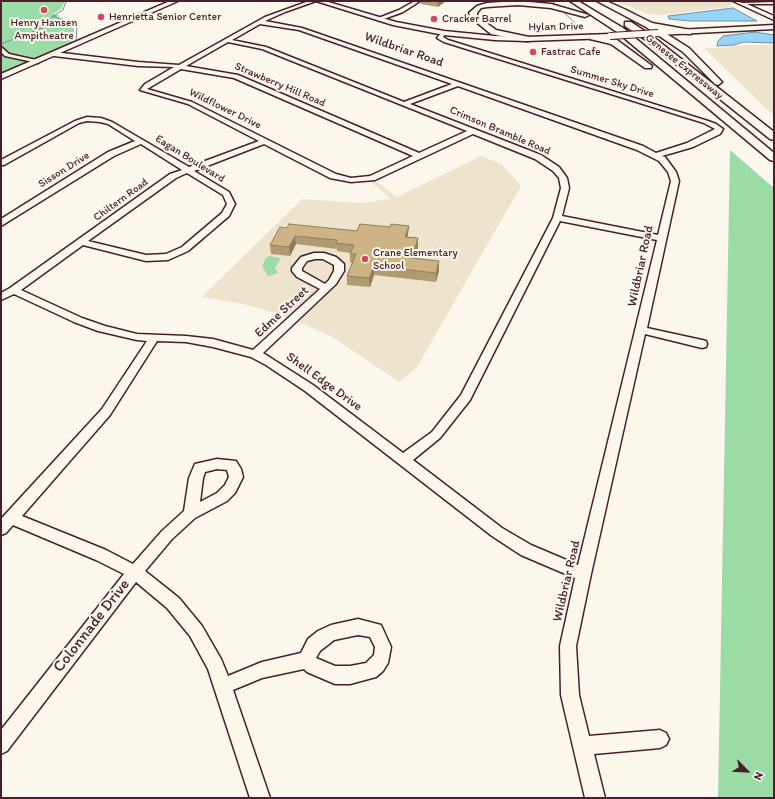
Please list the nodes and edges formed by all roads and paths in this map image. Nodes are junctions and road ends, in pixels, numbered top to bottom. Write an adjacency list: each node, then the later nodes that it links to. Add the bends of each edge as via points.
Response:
1 (175, 1): 28 (main road)
2 (314, 1): 16 (street, Wildflower Drive)
3 (319, 1): 15 (main road, Hylan Drive)
4 (418, 1): 15 (street)
5 (494, 1): 24 (highway, via 473,7 468,13)
6 (573, 1): 19 (highway, Genesee Expressway)
7 (589, 1): 34 (highway, Genesee Expressway, via 648,38)
8 (600, 1): 17 (highway)
9 (735, 1): 11 (street)
10 (761, 2): 11 (street); 12 (street); 13 (street, via 753,4)
11 (742, 3): 13 (street)
12 (774, 3)
13 (763, 12): 14 (street)
14 (774, 18)
15 (380, 19): 20 (main road, Hylan Drive, via 409,27)
16 (259, 22): 26 (street, Wildflower Drive); 32 (street, Wildbriar Road, via 300,29)
17 (649, 25): 21 (highway); 22 (highway)
18 (774, 27): 21 (main road, Hylan Drive)
19 (620, 30): 25 (highway, via 593,17 540,4 495,4 479,8 473,13 474,17 494,32); 41 (highway, Genesee Expressway)
20 (444, 32): 24 (main road, Hylan Drive); 39 (street, Summer Sky Drive, via 440,38 446,41 706,122 719,129 690,145)
21 (688, 32): 22 (main road, Hylan Drive)
22 (660, 33): 23 (main road, Hylan Drive, bridge); 34 (highway, via 686,50)
23 (593, 37): 25 (main road, Hylan Drive); 43 (highway, via 614,42 683,89)
24 (495, 38): 25 (main road, Hylan Drive)
25 (526, 38)
26 (226, 40): 30 (street, Wildflower Drive); 33 (street, Crimson Bramble Road, via 264,48)
27 (1, 50): 29 (street, via 7,55)
28 (54, 54): 29 (main road); 30 (street, Strawberry Hill Road, via 138,64)
29 (38, 61): 31 (main road)
30 (182, 66): 38 (street, Wildflower Drive, via 143,90 190,103); 40 (street, Strawberry Hill Road, via 243,79)
31 (1, 77)
32 (458, 84): 33 (street); 39 (street, Wildbriar Road)
33 (404, 104): 35 (street, Crimson Bramble Road)
34 (753, 120): 36 (highway, Genesee Expressway)
35 (472, 131): 40 (street, Wildflower Drive); 45 (street, Crimson Bramble Road, via 538,157 556,169 563,178 565,188)
36 (774, 137)
37 (141, 141): 42 (street, Eagan Boulevard, via 106,121 87,119 72,124); 44 (street, Eagan Boulevard); 46 (street, Sisson Drive, via 102,159)
38 (265, 141): 40 (street, Wildflower Drive, via 333,176 351,180 372,178); 44 (street, Chiltern Road)
39 (657, 155): 47 (street, Wildbriar Road, via 670,167 674,181)
40 (419, 156)
41 (774, 158)
42 (1, 163)
43 (774, 163)
44 (187, 170): 48 (street, Chiltern Road, via 166,180); 48 (street, Eagan Boulevard, via 226,194 231,204 226,214 185,249 168,257 152,258)
45 (557, 218): 47 (street); 56 (street, Crimson Bramble Road, via 458,409 436,435)
46 (1, 223)
47 (661, 238): 52 (street, Wildbriar Road)
48 (82, 242): 50 (street, Chiltern Road)
49 (326, 288): 55 (street, Edme Street)
50 (14, 290): 51 (street, Chiltern Road); 53 (street, Shell Edge Drive, via 90,325 121,334)
51 (1, 297)
52 (641, 330): 54 (street); 60 (street, Wildbriar Road)
53 (154, 338): 55 (street, Shell Edge Drive, via 213,343); 58 (street, via 106,412)
54 (702, 344)
55 (255, 354): 56 (street, Shell Edge Drive, via 309,388)
56 (404, 460): 60 (street, Shell Edge Drive, via 497,532 526,550)
57 (190, 514): 59 (street, Colonnade Drive, via 166,535)
58 (6, 524): 59 (street, via 101,555)
59 (134, 572): 62 (street, via 173,602 196,631); 64 (street, Colonnade Drive)
60 (583, 574): 65 (street, Wildbriar Road, via 568,646 570,695)
61 (306, 660): 62 (street, via 262,670)
62 (223, 686): 66 (street)
63 (660, 739): 65 (street)
64 (1, 745)
65 (582, 746): 67 (street, Wildbriar Road)
66 (260, 798)
67 (595, 798)

